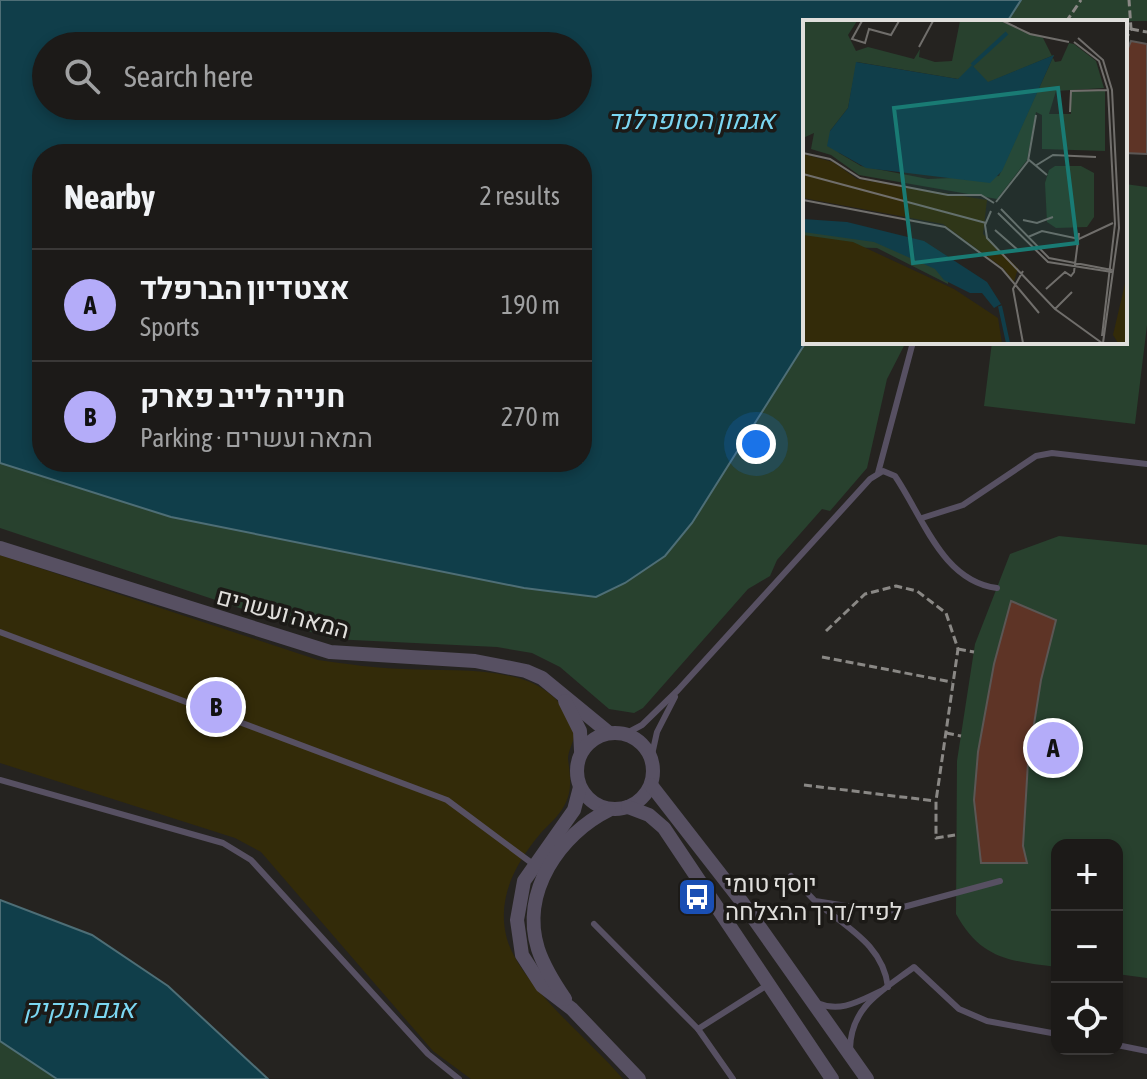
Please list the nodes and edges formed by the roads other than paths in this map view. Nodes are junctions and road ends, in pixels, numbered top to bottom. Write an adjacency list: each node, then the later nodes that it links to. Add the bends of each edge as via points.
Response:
1 (912, 344): 3 (lane)
2 (1147, 464): 4 (lane, via 1052,453 1036,456 963,505)
3 (878, 473): 4 (lane, via 895,476); 9 (lane)
4 (922, 518): 6 (lane, via 958,573 980,586)
5 (0, 548): 8 (street, המאה ועשרים, via 299,645 358,656 488,663 526,671)
6 (997, 588)
7 (0, 632): 19 (lane, via 447,800)
8 (559, 690): 10 (street, המאה ועשרים); 12 (street, via 580,731)
9 (678, 690): 11 (lane); 13 (lane, via 657,732)
10 (609, 733): 11 (street); 12 (street)
11 (625, 734): 13 (street, via 636,739)
12 (581, 751): 16 (street)
13 (651, 759): 15 (street)
14 (0, 780): 33 (lane, via 223,843 251,860 428,1054)
15 (651, 785): 17 (street); 26 (street)
16 (580, 787): 18 (street, via 592,802); 19 (street, via 574,810)
17 (628, 807): 18 (street); 24 (street, via 664,828)
18 (609, 810): 27 (street, via 572,835 539,886 537,947)
19 (533, 864): 27 (street, via 518,904 522,955 542,986)
20 (791, 876): 22 (lane)
21 (1000, 881): 22 (lane, via 885,912)
22 (815, 901): 25 (lane, via 879,954)
23 (594, 924): 28 (lane)
24 (769, 984): 28 (lane); 36 (street)
25 (888, 987): 26 (lane, via 844,1007 829,1008); 29 (lane, via 914,967 959,1009 987,1021); 32 (lane, via 852,1023)
26 (811, 1000): 32 (street)
27 (572, 1009): 34 (street)
28 (698, 1029): 35 (lane)
29 (1051, 1033)
30 (1123, 1046): 31 (lane)
31 (1147, 1051)
32 (850, 1055): 37 (street)
33 (459, 1079)
34 (639, 1079)
35 (733, 1079)
36 (832, 1079)
37 (867, 1079)

